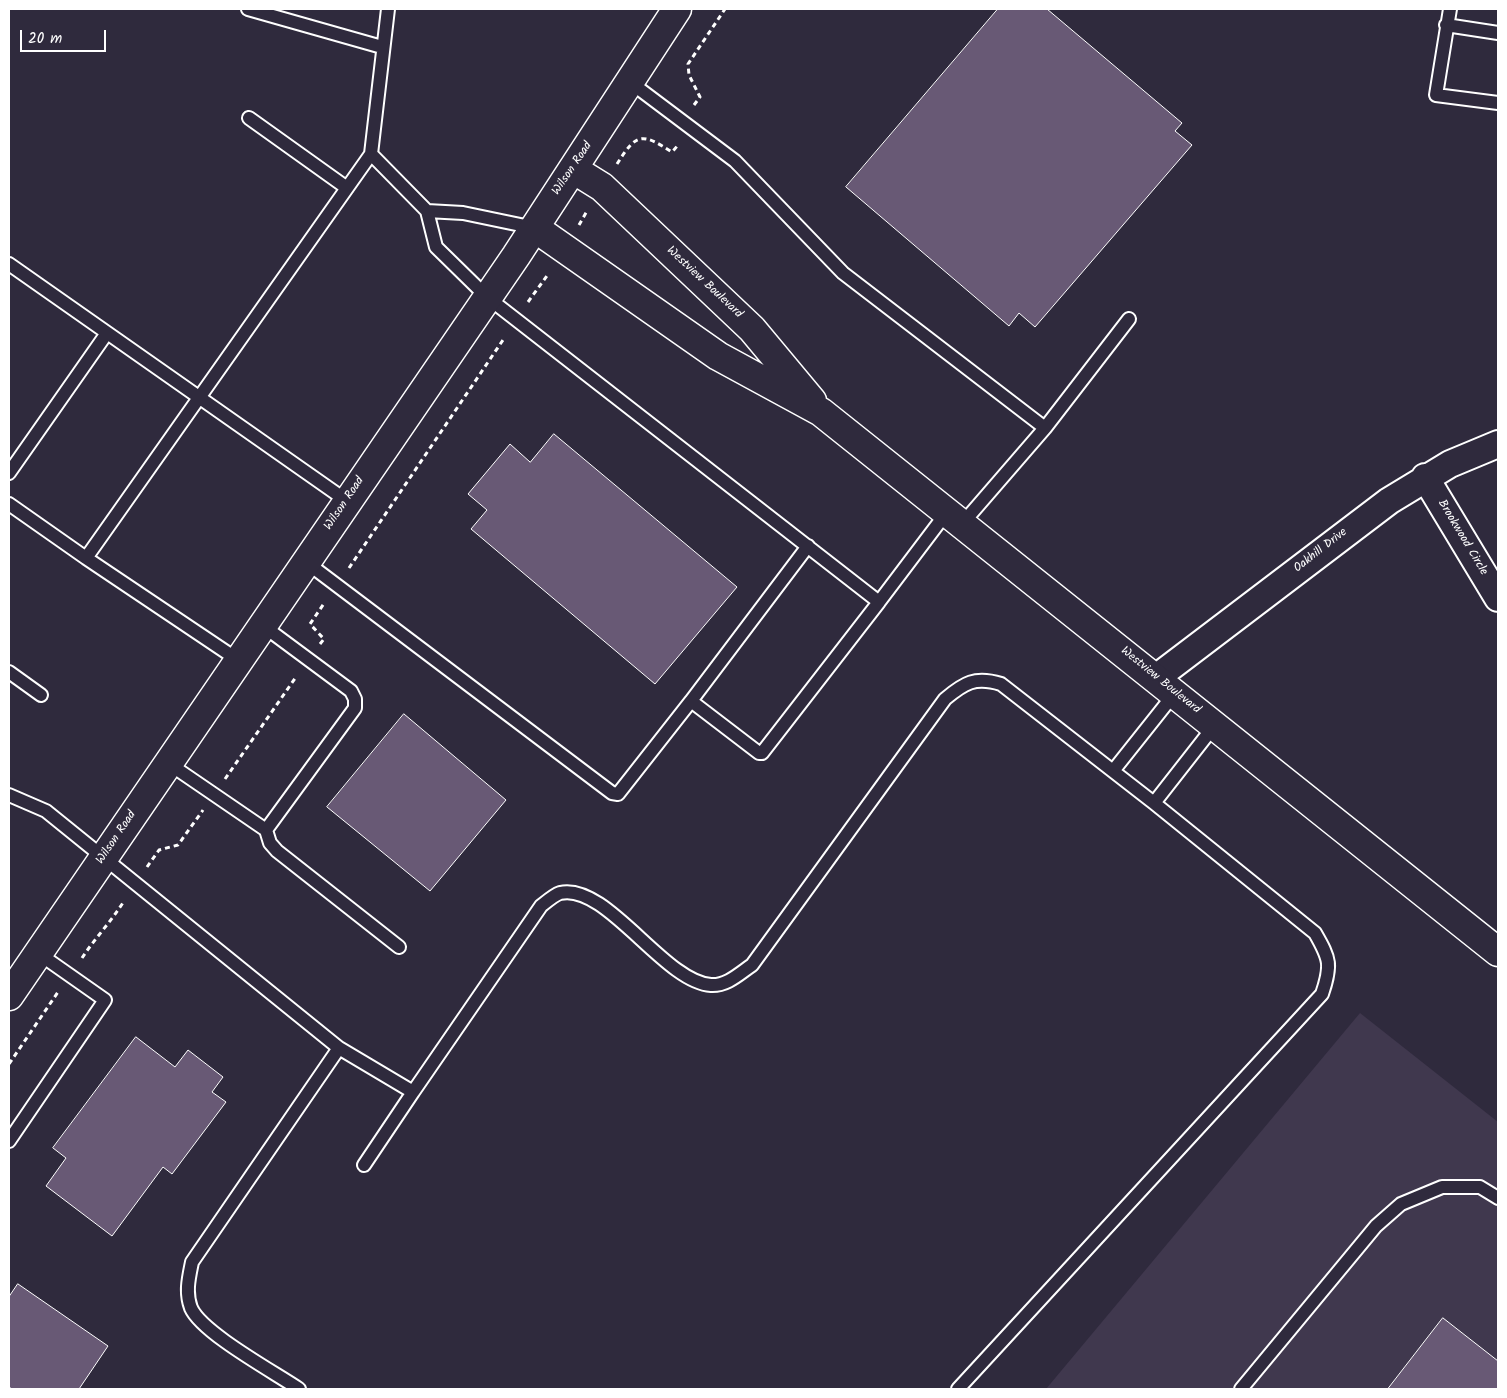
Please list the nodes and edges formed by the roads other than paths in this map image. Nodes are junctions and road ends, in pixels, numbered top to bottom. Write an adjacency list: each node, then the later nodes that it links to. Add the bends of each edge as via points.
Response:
1 (248, 9): 7 (lane)
2 (388, 9): 7 (lane)
3 (677, 9): 8 (street, Wilson Road)
4 (1450, 9): 5 (lane)
5 (1446, 25): 6 (lane); 9 (lane, via 1436,95)
6 (1498, 33)
7 (382, 47): 11 (lane)
8 (630, 82): 12 (street, Wilson Road); 22 (lane, via 735,161 843,273)
9 (1498, 104)
10 (249, 118): 13 (lane)
11 (371, 154): 13 (lane); 14 (lane)
12 (573, 169): 15 (street, Wilson Road); 21 (street, Westview Boulevard, via 602,188 752,329)
13 (347, 188): 20 (lane)
14 (427, 211): 15 (lane, via 463,213); 17 (lane, via 436,247)
15 (535, 228): 17 (street, Wilson Road); 21 (street, Westview Boulevard, via 718,356)
16 (9, 264): 19 (lane)
17 (487, 297): 26 (street, Wilson Road); 29 (lane)
18 (1129, 319): 22 (lane)
19 (107, 333): 20 (lane); 24 (lane)
20 (199, 398): 26 (lane); 30 (lane)
21 (821, 412): 28 (street, Westview Boulevard)
22 (1046, 428): 28 (lane)
23 (1498, 444): 25 (street, Oakhill Drive)
24 (9, 473)
25 (1425, 477): 32 (street, Brookwood Circle); 37 (street, Oakhill Drive, via 1357,523)
26 (347, 501): 31 (street, Wilson Road)
27 (9, 504): 30 (lane)
28 (954, 518): 33 (lane); 37 (street, Westview Boulevard)
29 (808, 546): 33 (lane); 39 (lane)
30 (86, 558): 35 (lane)
31 (306, 562): 34 (street, Wilson Road); 39 (lane, via 612,793 618,794 624,789)
32 (1498, 598)
33 (879, 602): 39 (lane, via 762,753)
34 (262, 625): 35 (street, Wilson Road); 45 (lane, via 350,692 355,700 355,708)
35 (238, 660): 41 (street, Wilson Road)
36 (9, 672): 38 (lane)
37 (1166, 686): 40 (street, Westview Boulevard); 42 (lane)
38 (41, 695)
39 (691, 701)
40 (1215, 725): 44 (lane); 48 (street, Westview Boulevard)
41 (168, 763): 45 (lane); 46 (street, Wilson Road)
42 (1113, 772): 44 (lane); 52 (lane, via 1000,684 987,680 964,683 945,698 752,965 732,980 712,985 687,976 597,904 579,893 559,893 541,906)
43 (9, 795): 46 (lane, via 46,811)
44 (1154, 803): 57 (lane, via 1315,933 1327,954 1328,975 1322,994)
45 (266, 830): 47 (lane, via 277,851)
46 (104, 856): 49 (street, Wilson Road); 51 (lane)
47 (399, 948)
48 (1498, 952)
49 (38, 953): 50 (street, Wilson Road); 53 (lane, via 105,1000)
50 (9, 996)
51 (339, 1048): 52 (lane); 56 (lane, via 192,1262 187,1287 192,1308 205,1326)
52 (412, 1092): 54 (lane)
53 (9, 1141)
54 (364, 1166)
55 (1498, 1198): 58 (lane, via 1480,1186 1442,1187 1401,1204 1376,1226)
56 (299, 1389)
57 (958, 1389)
58 (1241, 1389)

